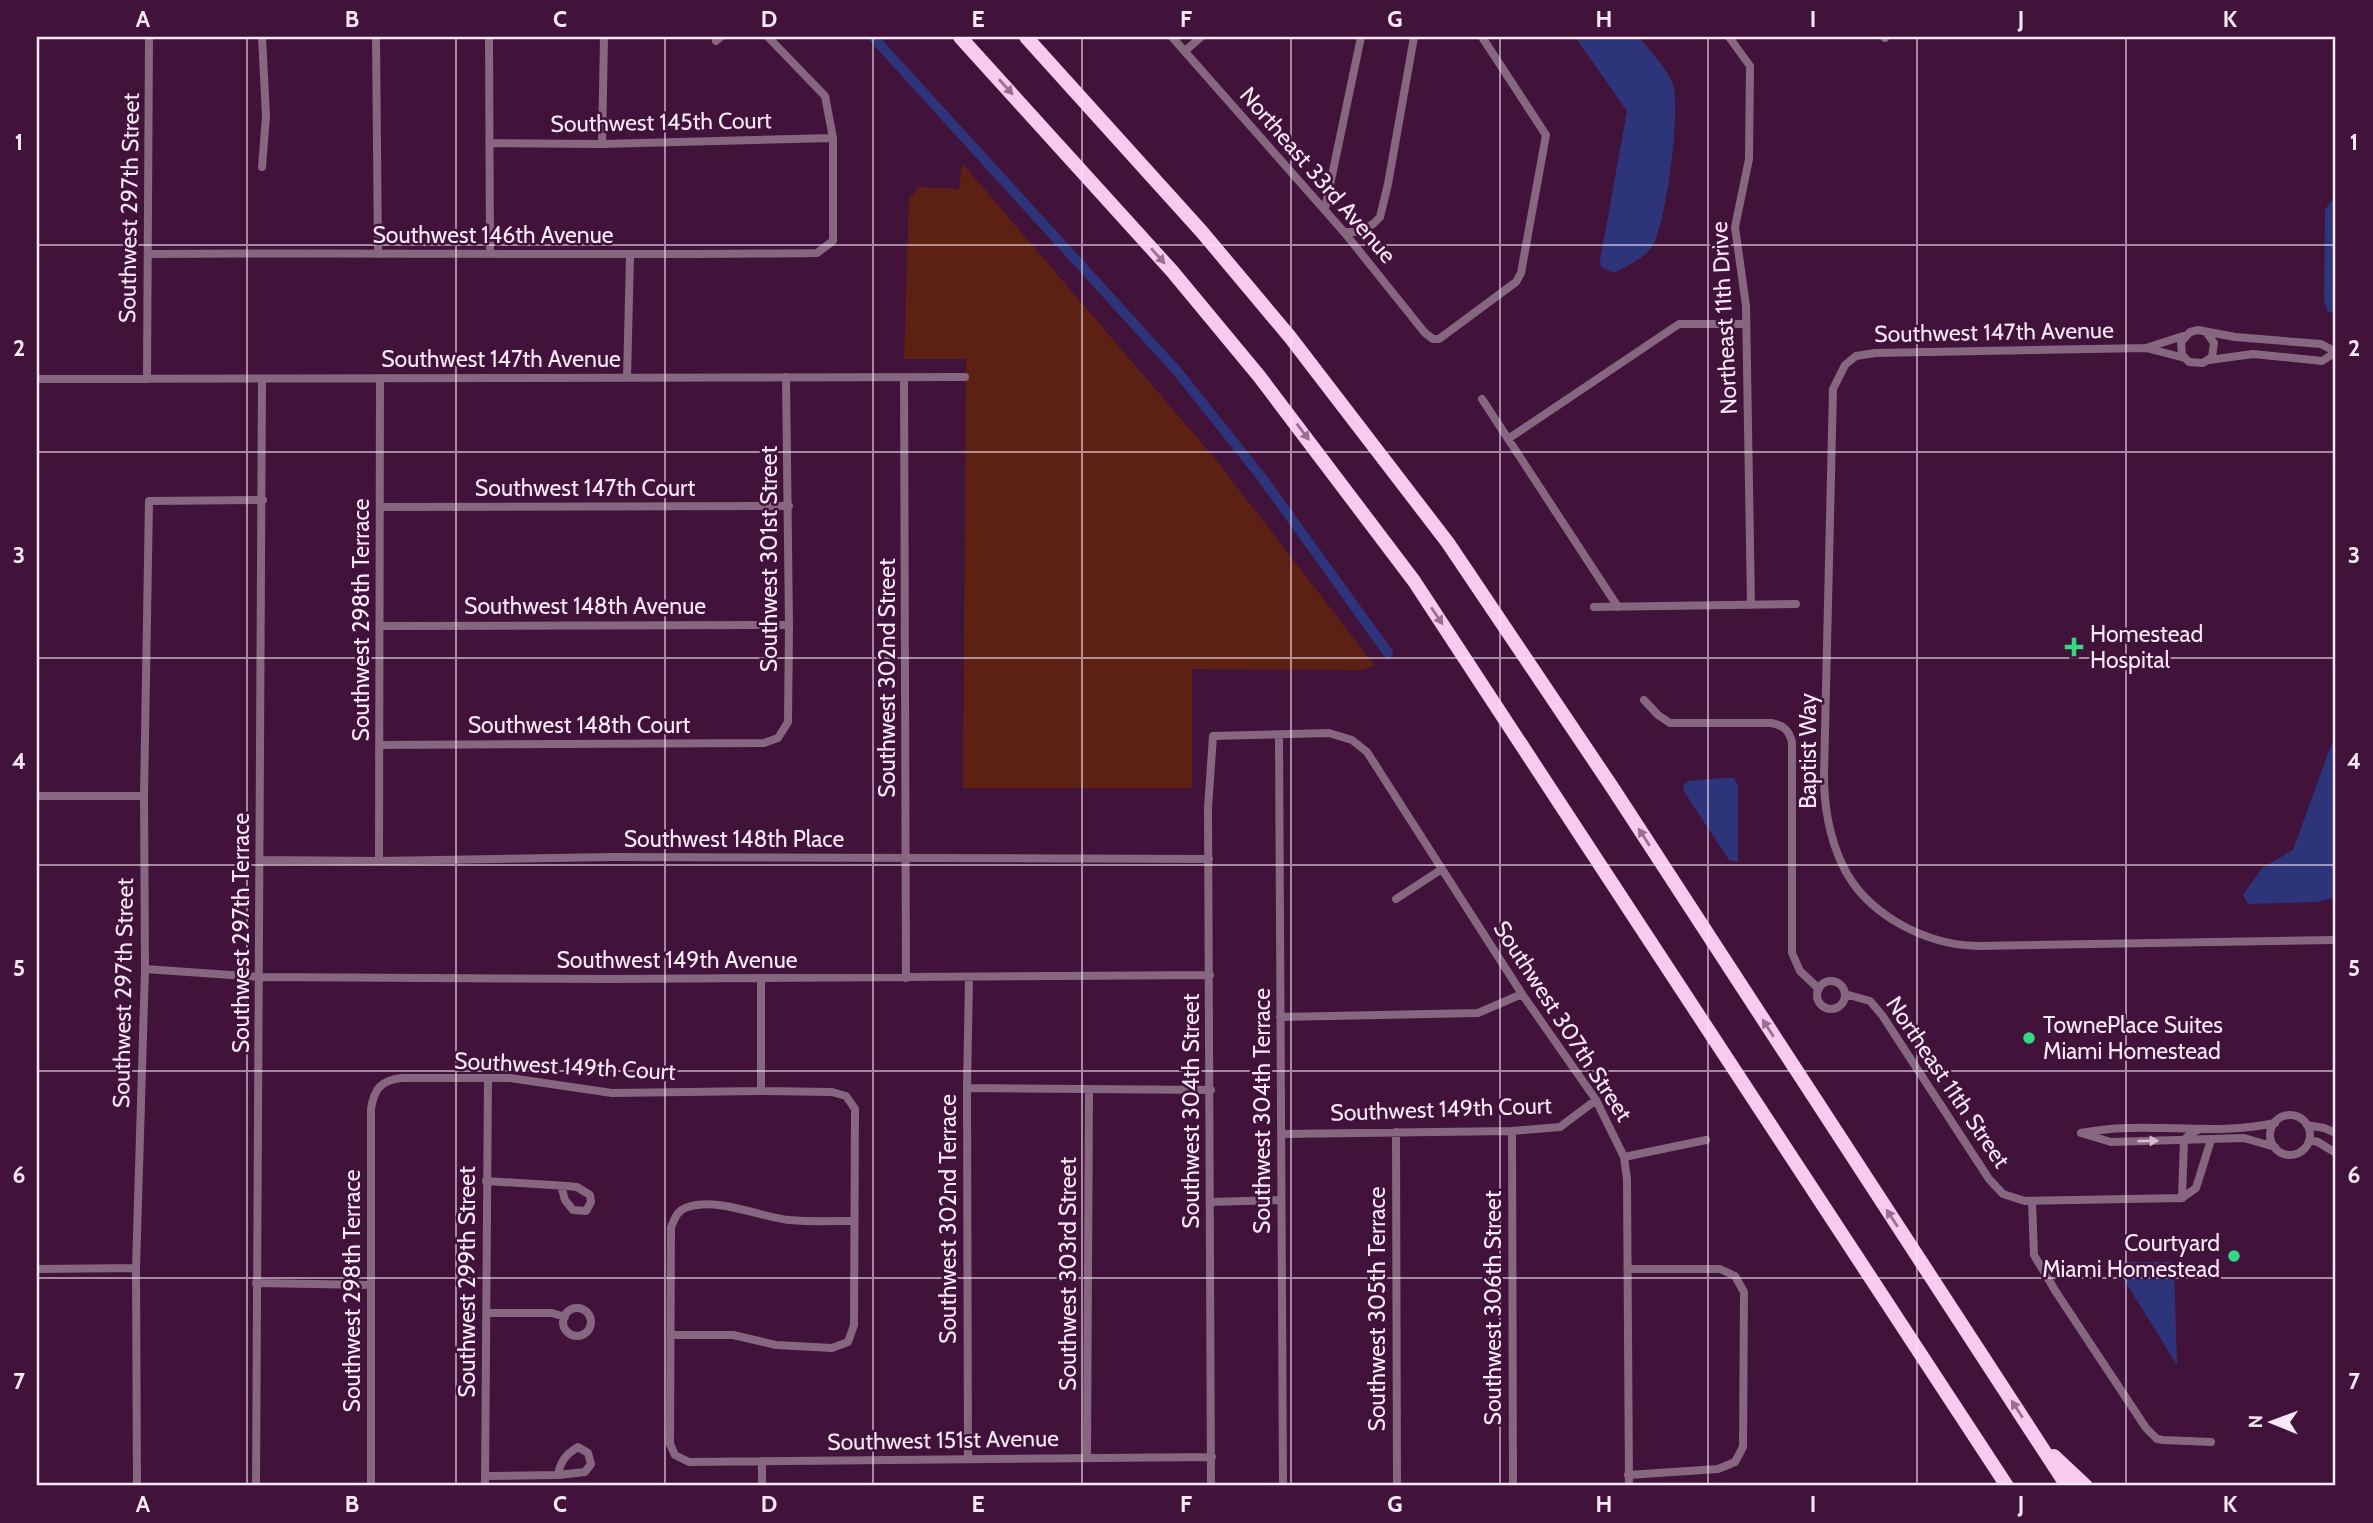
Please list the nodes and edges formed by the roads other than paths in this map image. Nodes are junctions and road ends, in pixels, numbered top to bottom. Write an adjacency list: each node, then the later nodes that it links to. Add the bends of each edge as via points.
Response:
1 (149, 37): 23 (street, Southwest 297th Street)
2 (262, 37): 19 (street, via 266,116)
3 (376, 37): 24 (street)
4 (489, 37): 17 (street)
5 (604, 37): 18 (street)
6 (768, 37): 16 (street, via 825,96)
7 (960, 37): 133 (highway, one-way to 133, via 1251,365 1414,581)
8 (1026, 37): 115 (highway, one-way to 8, via 1448,543 1290,337)
9 (1172, 37): 15 (street, Northeast 33rd Avenue)
10 (1201, 37): 15 (street)
11 (1361, 37): 20 (street)
12 (1414, 37): 21 (street, via 1380,217 1359,232)
13 (1482, 37): 21 (street, Northeast 33rd Avenue, via 1546,135 1516,282 1433,339)
14 (1729, 37): 26 (street, Northeast 11th Drive, via 1750,66 1749,159 1735,227)
15 (1185, 51): 20 (street, Northeast 33rd Avenue)
16 (833, 138): 18 (street, Southwest 145th Court); 25 (street, Southwest 146th Avenue, via 833,241 817,253)
17 (490, 143): 18 (street, Southwest 145th Court); 22 (street)
18 (602, 144)
19 (262, 167)
20 (1325, 209): 21 (street, Northeast 33rd Avenue)
21 (1344, 232)
22 (489, 253): 24 (street, Southwest 146th Avenue); 25 (street, Southwest 146th Avenue)
23 (148, 254): 24 (street, Southwest 146th Avenue); 39 (street, Southwest 297th Street)
24 (378, 254)
25 (630, 256): 37 (street)
26 (1746, 324): 43 (street, via 1679,324); 48 (street, Northeast 11th Drive)
27 (2207, 332): 28 (street, via 2194,330); 30 (street, via 2321,344); 32 (street, via 2214,343)
28 (2183, 336): 29 (street, Southwest 147th Avenue); 31 (street, via 2180,346)
29 (2146, 348): 31 (street, Southwest 147th Avenue); 33 (street, Southwest 147th Avenue, via 1875,353 1856,356)
30 (2336, 352): 32 (street, via 2322,361 2253,354)
31 (2185, 358): 32 (street, via 2198,364)
32 (2209, 360)
33 (1845, 365): 65 (street, Baptist Way, via 1833,389 1824,796 1839,857 1862,895 1916,933 1965,946)
34 (786, 377): 35 (street, Southwest 147th Avenue); 37 (street, Southwest 147th Avenue); 45 (street, Southwest 301st Street)
35 (904, 377): 36 (street, Southwest 147th Avenue); 59 (street, Southwest 302nd Street)
36 (965, 377)
37 (627, 378): 41 (street, Southwest 147th Avenue)
38 (37, 379): 39 (street, Southwest 147th Avenue)
39 (147, 379): 40 (street, Southwest 147th Avenue)
40 (262, 379): 41 (street, Southwest 147th Avenue); 44 (street, Southwest 297th Terrace)
41 (380, 379): 46 (street, Southwest 298th Terrace)
42 (1482, 399): 43 (street)
43 (1508, 439): 50 (street)
44 (262, 500): 58 (street, Southwest 297th Street, via 149,501); 61 (street, Southwest 297th Terrace)
45 (789, 506): 46 (street, Southwest 147th Court); 51 (street, Southwest 301st Street)
46 (381, 507): 52 (street, Southwest 298th Terrace)
47 (1796, 604): 48 (street)
48 (1751, 605): 50 (street)
49 (1594, 607): 50 (street)
50 (1618, 607)
51 (789, 625): 52 (street, Southwest 148th Avenue); 55 (street, Southwest 301st Street, via 788,722)
52 (380, 626): 56 (street, Southwest 298th Terrace)
53 (1644, 700): 72 (street, via 1670,723 1771,723 1787,731 1792,742 1792,953 1800,971)
54 (1279, 735): 60 (street, Southwest 304th Street, via 1213,736); 63 (street, Southwest 307th Street, via 1329,733 1352,740 1367,752); 75 (street, Southwest 304th Terrace)
55 (778, 738): 56 (street, Southwest 148th Court, via 764,743)
56 (379, 745): 62 (street, Southwest 298th Terrace)
57 (37, 796): 58 (street)
58 (144, 796): 66 (street, Southwest 297th Street)
59 (907, 859): 60 (street, Southwest 148th Place); 62 (street, Southwest 148th Place); 69 (street, Southwest 302nd Street)
60 (1209, 859): 67 (street, Southwest 304th Street)
61 (260, 860): 62 (street, Southwest 148th Place); 68 (street, Southwest 297th Terrace)
62 (379, 861)
63 (1442, 869): 64 (street); 73 (street, Southwest 307th Street)
64 (1395, 899)
65 (2336, 940)
66 (145, 969): 68 (street, Southwest 149th Avenue); 106 (street, Southwest 297th Street)
67 (1210, 975): 70 (street, Southwest 149th Avenue); 78 (street, Southwest 304th Street)
68 (261, 977): 71 (street, Southwest 149th Avenue); 109 (street, Southwest 297th Terrace)
69 (906, 978): 70 (street, Southwest 149th Avenue); 71 (street, Southwest 149th Avenue)
70 (969, 978): 77 (street, Southwest 302nd Terrace)
71 (761, 979): 79 (street)
72 (1819, 989): 74 (street, Northeast 11th Street, via 1833,982 1841,985); 74 (street, via 1818,999 1827,1009 1840,1006)
73 (1522, 994): 75 (street, via 1478,1013); 82 (street, Southwest 307th Street)
74 (1845, 994): 104 (street, Northeast 11th Street, via 1870,1001 1882,1015 1998,1190 2012,1199)
75 (1280, 1017): 89 (street, Southwest 304th Terrace)
76 (488, 1078): 79 (street, Southwest 149th Court, via 612,1093); 81 (street, Southwest 149th Court, via 391,1079 381,1084); 99 (street, Southwest 299th Street)
77 (967, 1088): 80 (street); 118 (street, Southwest 302nd Terrace)
78 (1210, 1090): 80 (street); 103 (street, Southwest 304th Street)
79 (761, 1091): 105 (street, Southwest 149th Court, via 846,1096 855,1109)
80 (1089, 1091): 117 (street, Southwest 303rd Street)
81 (373, 1097): 110 (street, Southwest 298th Terrace)
82 (1596, 1100): 86 (street, Southwest 149th Court, via 1560,1127); 96 (street, Southwest 307th Street)
83 (2275, 1123): 84 (street, via 2293,1116); 85 (street); 94 (street, via 2271,1133)
84 (2307, 1125): 88 (street); 93 (street)
85 (2202, 1128): 91 (street); 91 (street, one-way to 91, via 2081,1133 2110,1142)
86 (1513, 1131): 87 (street, Southwest 149th Court); 131 (street, Southwest 306th Street)
87 (1396, 1132): 89 (street, Southwest 149th Court); 130 (street, Southwest 305th Terrace)
88 (2336, 1133)
89 (1281, 1134): 102 (street, Southwest 304th Terrace)
90 (1706, 1140): 96 (street)
91 (2185, 1140): 92 (street); 97 (street)
92 (2211, 1140): 94 (street, via 2250,1139); 98 (street)
93 (2309, 1140): 94 (street, via 2294,1154 2283,1154); 95 (street)
94 (2275, 1147)
95 (2336, 1153)
96 (1624, 1157): 108 (street, Southwest 307th Street)
97 (2184, 1170): 98 (street, via 2191,1179); 101 (street)
98 (2200, 1177): 101 (street, via 2196,1188)
99 (486, 1181): 100 (street); 111 (street, Southwest 299th Street)
100 (561, 1186)
101 (2182, 1198): 104 (street, Northeast 11th Street)
102 (1281, 1200): 103 (street); 129 (street, Southwest 304th Terrace)
103 (1210, 1202): 116 (street, Southwest 304th Street)
104 (2032, 1202): 114 (street, via 2034,1255 2146,1428 2157,1439)
105 (854, 1221): 113 (street, via 854,1325 848,1342 832,1348 776,1345 733,1335); 113 (street, via 788,1220 712,1205 688,1206 678,1212 671,1227)
106 (136, 1268): 107 (street); 123 (street, Southwest 297th Street)
107 (37, 1269)
108 (1628, 1269): 121 (street, Southwest 307th Street); 121 (street, via 1720,1269 1735,1276 1744,1292 1743,1447 1735,1462 1717,1469)
109 (256, 1283): 110 (street); 124 (street, Southwest 297th Terrace)
110 (371, 1285): 125 (street, Southwest 298th Terrace)
111 (487, 1313): 112 (street); 122 (street, Southwest 299th Street)
112 (565, 1317)
113 (671, 1335): 119 (street, Southwest 151st Avenue, via 670,1444 675,1455 689,1462)
114 (2211, 1442)
115 (2041, 1446): 134 (highway); 135 (highway)
116 (1212, 1457): 117 (street, Southwest 151st Avenue); 128 (street, Southwest 304th Street)
117 (1087, 1458): 118 (street, Southwest 151st Avenue)
118 (968, 1460): 119 (street, Southwest 151st Avenue)
119 (762, 1461): 127 (street)
120 (558, 1475): 122 (street)
121 (1628, 1475): 132 (street, Southwest 307th Street)
122 (485, 1476): 126 (street, Southwest 299th Street)
123 (136, 1486)
124 (256, 1486)
125 (371, 1486)
126 (485, 1486)
127 (762, 1486)
128 (1211, 1486)
129 (1283, 1486)
130 (1397, 1486)
131 (1513, 1486)
132 (1629, 1486)
133 (2007, 1486)
134 (2067, 1486)
135 (2086, 1486)

